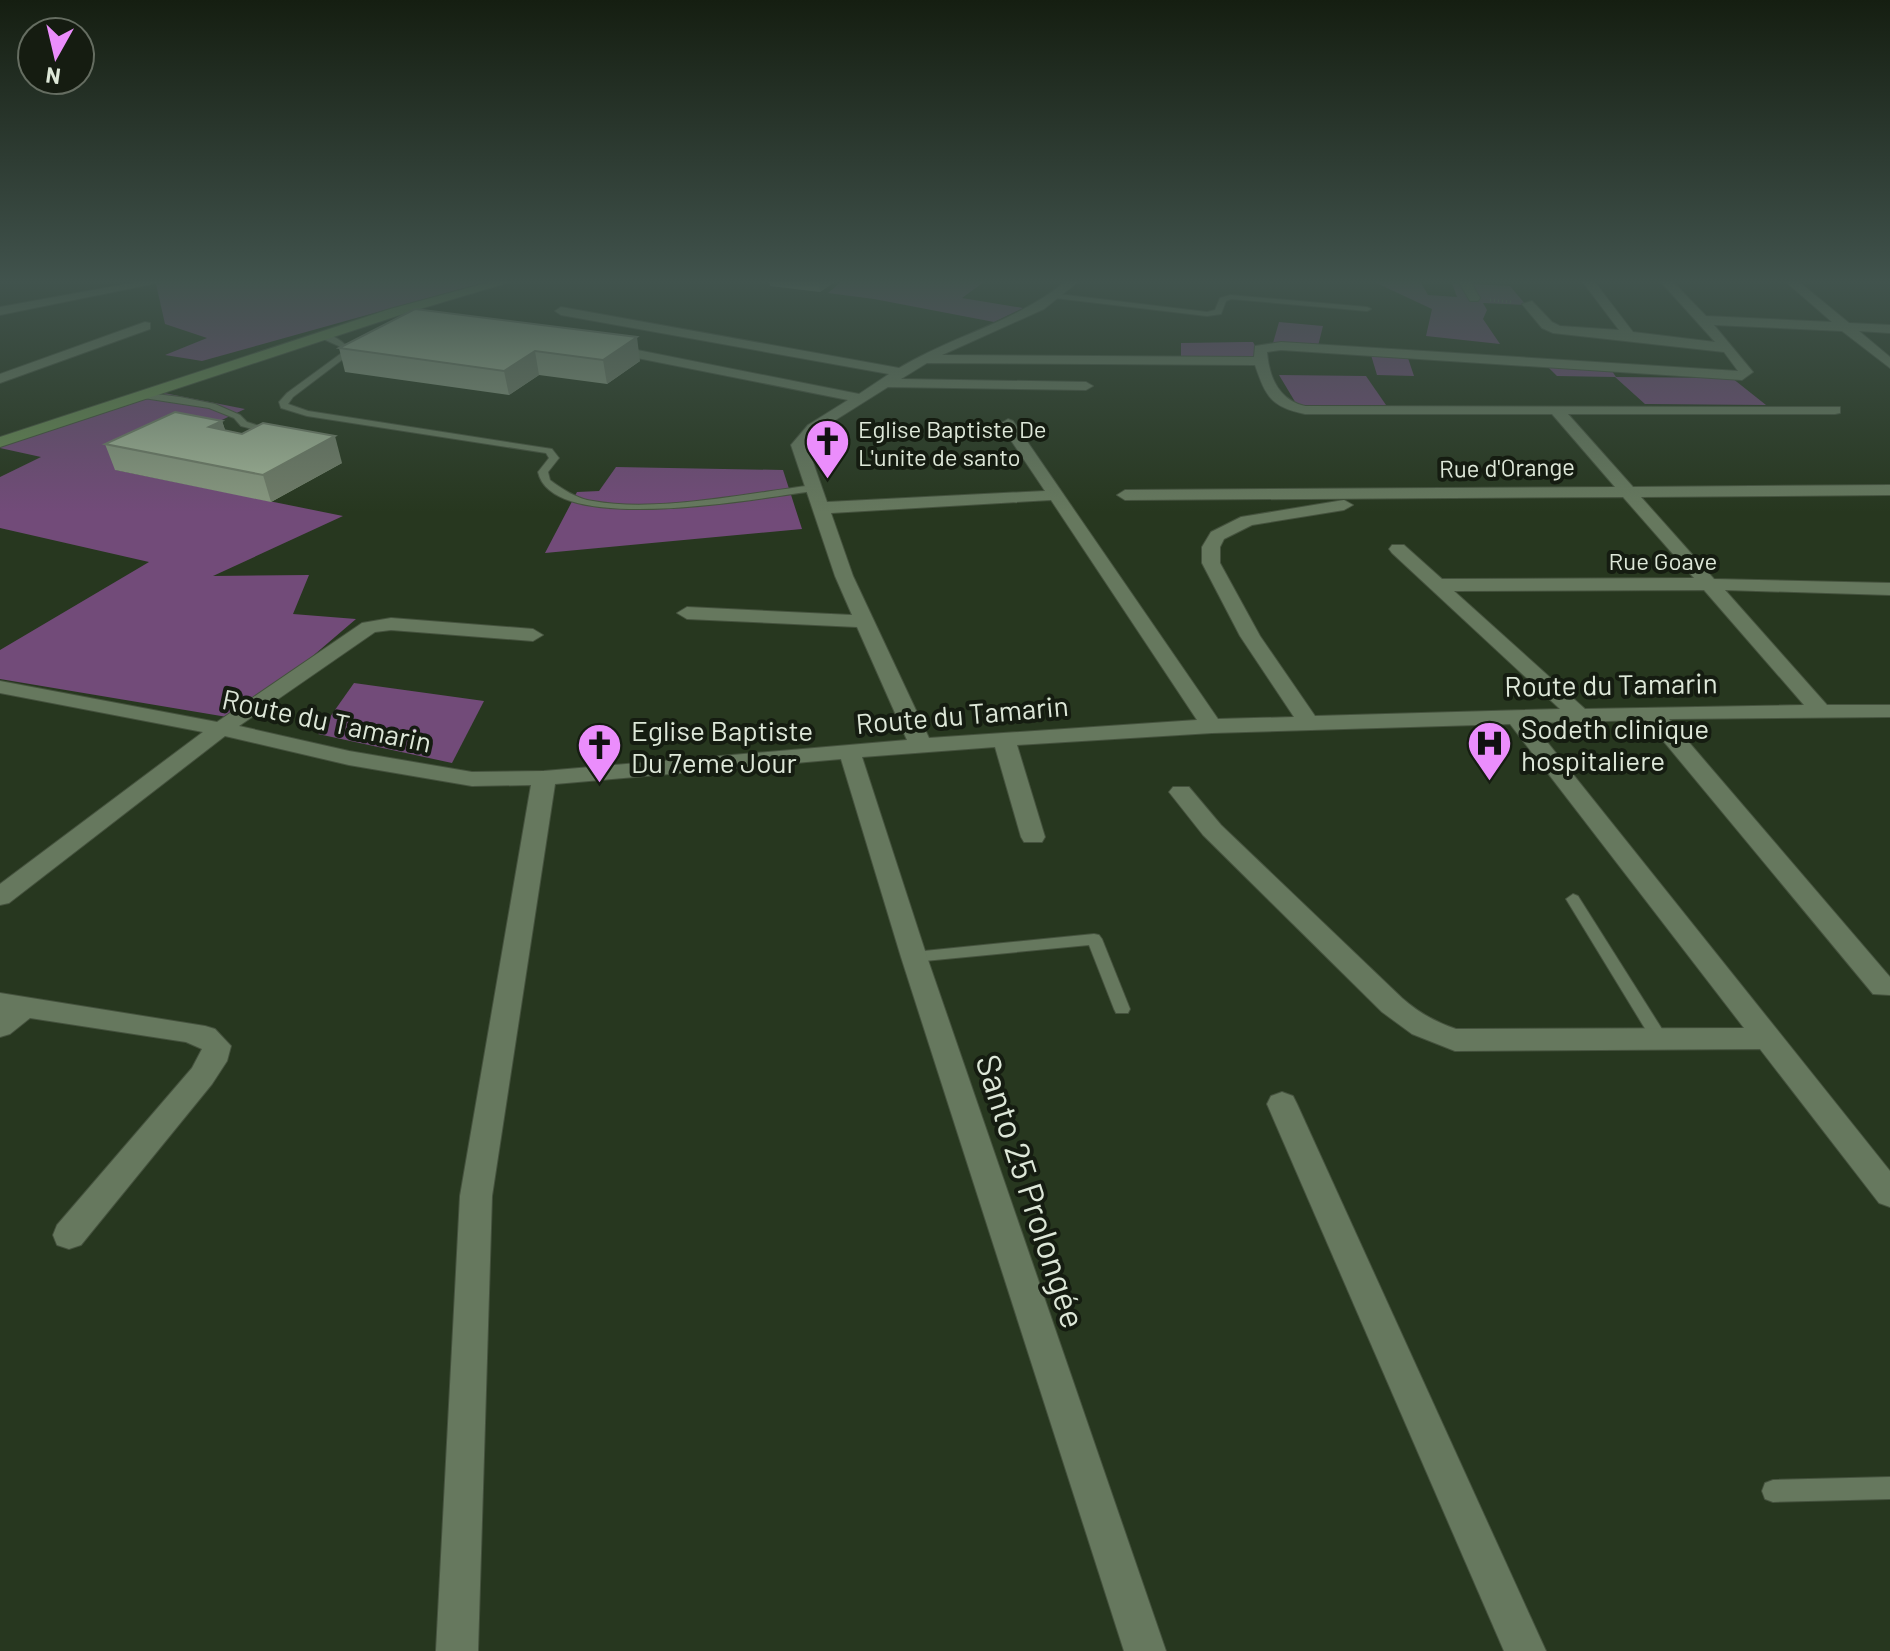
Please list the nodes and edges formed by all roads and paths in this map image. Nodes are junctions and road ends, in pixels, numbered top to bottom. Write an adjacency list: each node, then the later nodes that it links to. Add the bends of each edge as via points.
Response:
1 (57, 358): 11 (street)
2 (255, 358): 14 (street)
3 (340, 358): 21 (lane, via 290,395 284,406 549,451 554,458 543,472 545,481 589,504 677,505)
4 (659, 358): 15 (street)
5 (821, 358): 10 (street)
6 (1466, 358): 7 (street, via 1742,376 1746,372)
7 (1736, 358)
8 (924, 359): 9 (street); 10 (street)
9 (1261, 361): 17 (street, via 1275,400 1290,407)
10 (904, 373): 12 (street)
11 (0, 379)
12 (888, 383): 13 (street); 15 (street)
13 (1086, 386)
14 (140, 395): 19 (lane, via 226,409 244,424); 20 (street)
15 (863, 399): 21 (street, via 813,428 799,445)
16 (1835, 410): 17 (street)
17 (1557, 411): 22 (street)
18 (1008, 424): 25 (street)
19 (268, 430)
20 (0, 442)
21 (814, 488): 27 (street)
22 (1626, 490): 23 (street, Rue d'Orange); 24 (street, Rue d'Orange); 29 (street)
23 (1890, 490)
24 (1354, 492): 26 (street, Rue d'Orange); 41 (street, via 1352,501 1342,506 1247,521 1217,536 1211,547 1211,563 1250,636)
25 (1056, 495): 27 (street); 42 (street)
26 (1125, 495)
27 (820, 508): 33 (street)
28 (1398, 549): 30 (street)
29 (1709, 584): 30 (street, Rue Goave); 31 (street, Rue Goave); 36 (street)
30 (1436, 585): 39 (street)
31 (1890, 589)
32 (687, 613): 33 (street)
33 (864, 621): 45 (street)
34 (533, 635): 43 (street, via 391,624 369,627)
35 (0, 687): 43 (street, Route du Tamarin)
36 (1820, 710): 37 (street, Route du Tamarin); 38 (street, Route du Tamarin)
37 (1890, 711)
38 (1652, 713): 39 (street, Route du Tamarin); 53 (street)
39 (1579, 715): 40 (street, Route du Tamarin)
40 (1515, 716): 41 (street, Route du Tamarin); 56 (street)
41 (1309, 723): 42 (street, Route du Tamarin)
42 (1212, 726): 44 (street, Route du Tamarin)
43 (221, 729): 47 (street, Route du Tamarin, via 472,779); 50 (street)
44 (1004, 740): 45 (street, Route du Tamarin); 49 (street)
45 (921, 745): 46 (street, Route du Tamarin)
46 (850, 753): 47 (street, Route du Tamarin); 52 (street, Santo 25 Prolongée)
47 (544, 778): 63 (street, via 476,1196)
48 (1181, 792): 57 (street, via 1212,830 1411,1023 1426,1031 1455,1040)
49 (1033, 837)
50 (0, 897)
51 (1573, 899): 57 (lane)
52 (914, 957): 54 (lane, via 1094,939); 64 (street, Santo 25 Prolongée)
53 (1883, 987)
54 (1122, 1009)
55 (7, 1013): 60 (street, via 195,1034 217,1046 202,1076)
56 (1768, 1038): 57 (street); 59 (street)
57 (1661, 1041)
58 (1282, 1104): 65 (street)
59 (1890, 1194)
60 (69, 1235)
61 (1890, 1488): 62 (lane)
62 (1773, 1491)
63 (457, 1651)
64 (1145, 1651)
65 (1525, 1651)

